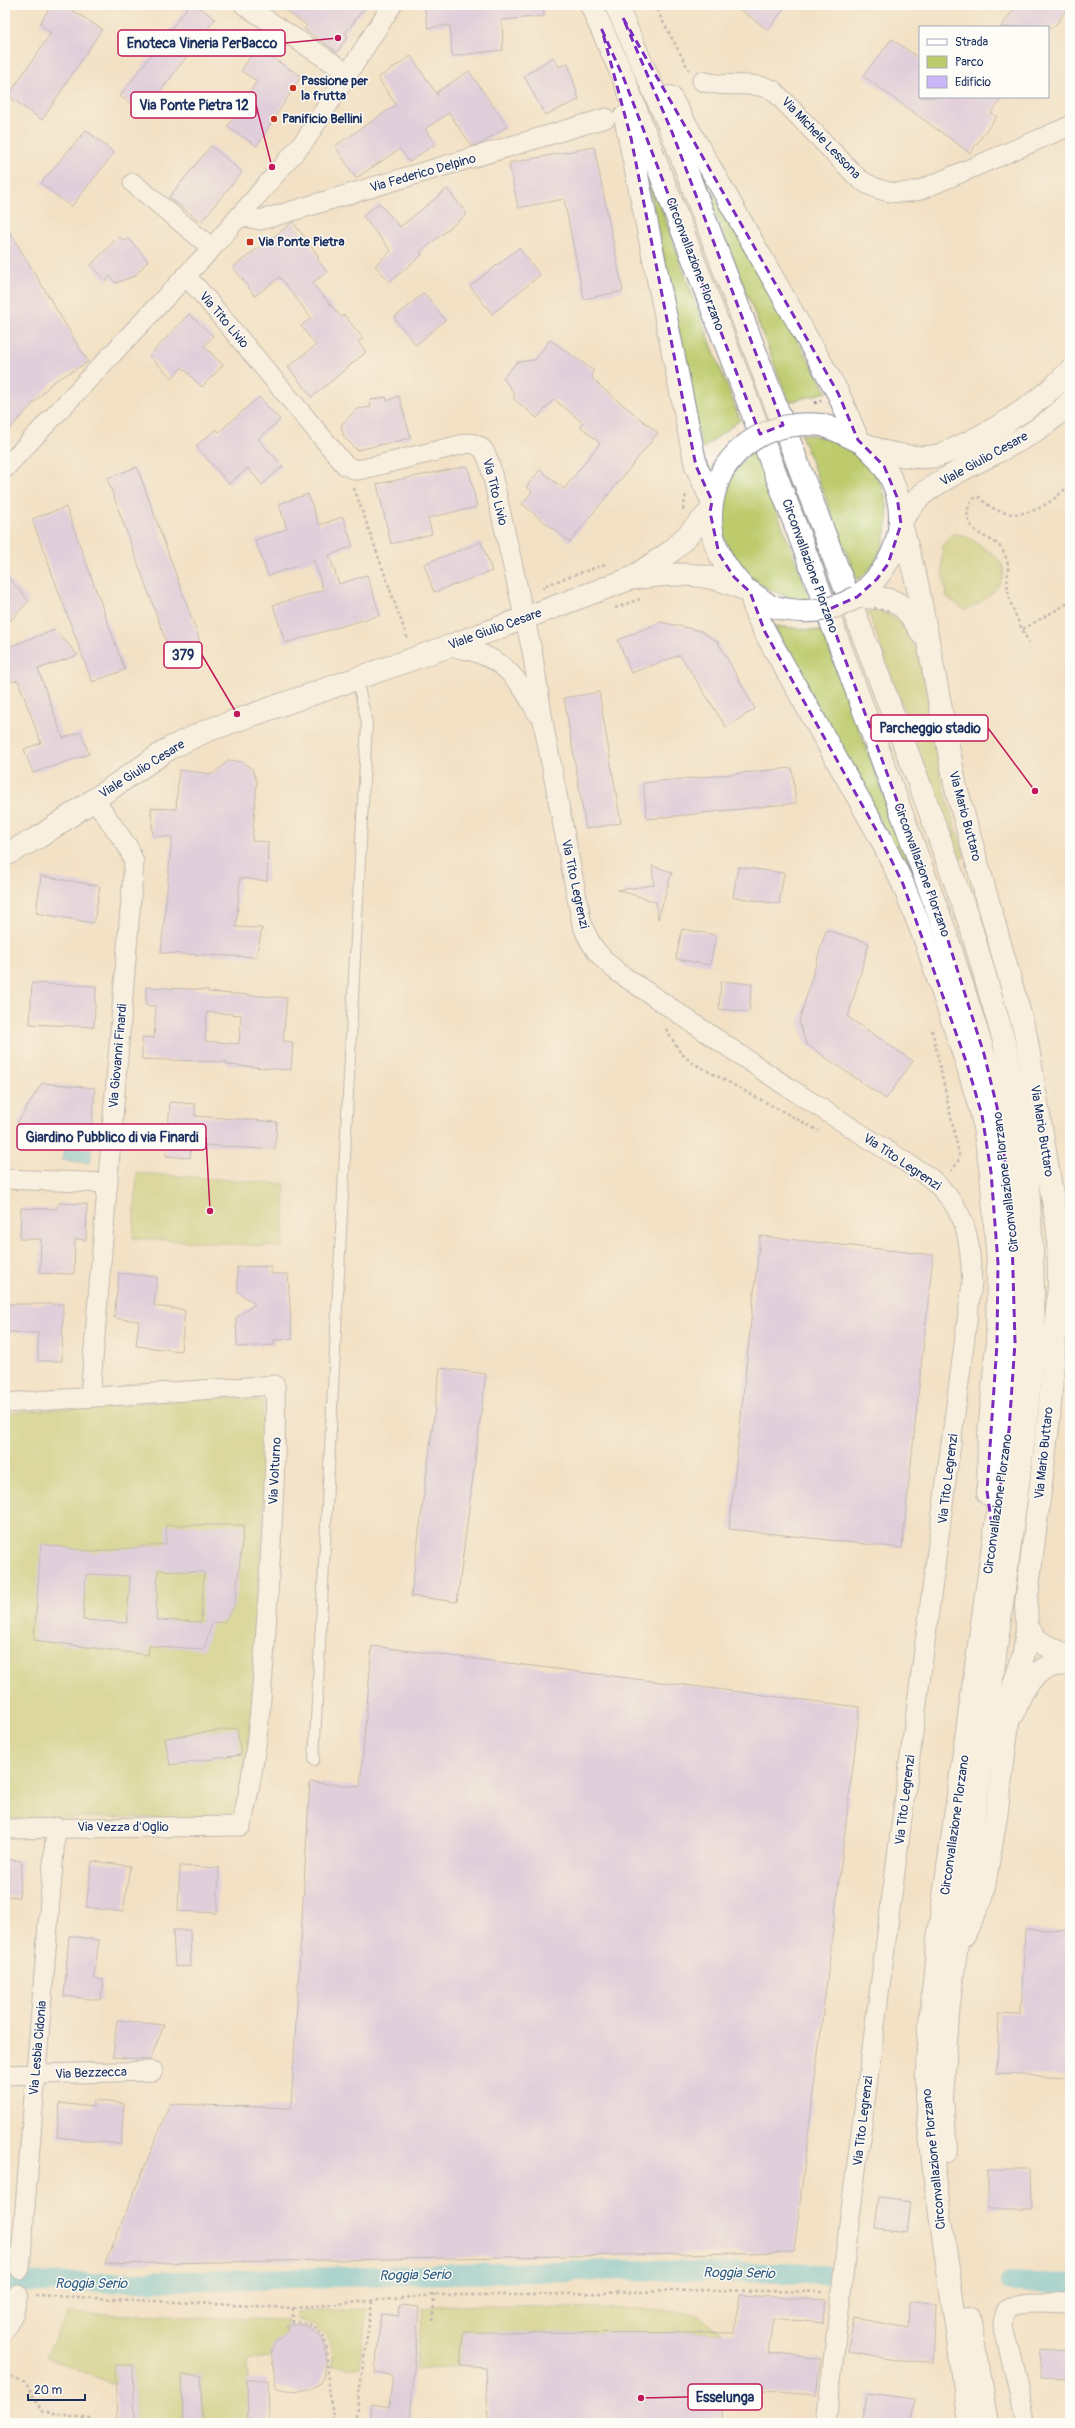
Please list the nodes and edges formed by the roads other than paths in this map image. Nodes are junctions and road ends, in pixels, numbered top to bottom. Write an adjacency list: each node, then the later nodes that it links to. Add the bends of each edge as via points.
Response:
1 (244, 5): 6 (street)
2 (392, 5): 6 (street)
3 (591, 5): 5 (main road, Circonvallazione Plorzano)
4 (619, 12): 16 (main road, via 838,393); 44 (main road, Circonvallazione Plorzano, via 672,132 927,804 970,924 1005,1045 1027,1167 1034,1335 1027,1416)
5 (602, 30): 18 (main road, via 631,138 696,466); 35 (main road, Circonvallazione Plorzano, via 624,79 798,532 945,931 984,1054 1006,1158 1015,1261 1015,1342 1009,1430)
6 (348, 73): 11 (street, via 306,139)
7 (702, 82): 9 (street, Via Michele Lessona, via 714,85 758,85 773,90 859,179 872,187 893,194 920,190)
8 (606, 118): 11 (street, Via Federico Delpino, via 260,220)
9 (1070, 126)
10 (133, 183): 12 (street)
11 (239, 216): 12 (street)
12 (212, 248): 13 (street)
13 (185, 276): 17 (street); 23 (street, Via Tito Livio, via 345,465 356,470 468,443 482,447 490,465)
14 (1070, 371): 16 (main road, Viale Giulio Cesare, via 1027,410 999,428 935,456 916,457 888,453)
15 (1070, 402): 19 (main road, Viale Giulio Cesare, via 1036,430 1004,450 948,477 924,493)
16 (860, 441): 18 (main road, Viale Giulio Cesare, bridge, via 840,430 822,425 790,425 764,433 744,446 724,470); 19 (main road, Viale Giulio Cesare, via 876,455 891,477)
17 (5, 468)
18 (711, 507): 20 (main road, Viale Giulio Cesare, via 673,550); 21 (main road, Viale Giulio Cesare, via 719,554 726,567)
19 (901, 522): 22 (main road, Viale Giulio Cesare, via 888,564 871,586); 24 (main road, Via Mario Buttaro, via 917,583)
20 (632, 578): 21 (main road, Viale Giulio Cesare, via 692,574 714,577); 23 (main road, Viale Giulio Cesare)
21 (747, 590): 22 (main road, Viale Giulio Cesare, bridge, via 775,607 791,611 834,608); 35 (main road, via 765,632 879,835 903,884 960,1042 982,1115 998,1263 997,1344 987,1491)
22 (857, 597): 24 (main road, Via Mario Buttaro, via 879,597 895,602 909,611)
23 (525, 618): 25 (main road, Viale Giulio Cesare); 27 (street, Via Tito Legrenzi)
24 (928, 646): 32 (main road, Via Mario Buttaro, via 956,788 1026,1036)
25 (447, 647): 26 (main road, Viale Giulio Cesare); 27 (street, Via Tito Legrenzi, via 469,649 485,654 502,666 528,694)
26 (357, 679): 28 (main road, Viale Giulio Cesare, via 206,731 170,748); 40 (lane, via 367,723)
27 (544, 727): 52 (street, Via Tito Legrenzi, via 582,924 589,942 599,956 619,973 786,1086 929,1177 947,1193 960,1212 969,1240 972,1283)
28 (94, 799): 29 (main road, Viale Giulio Cesare, via 39,837); 31 (street, Via Giovanni Finardi, via 128,847 134,862)
29 (5, 855)
30 (5, 1179): 31 (street)
31 (108, 1184): 33 (street, Via Giovanni Finardi)
32 (1064, 1233): 36 (main road, Via Mario Buttaro, via 1049,1418 1026,1604)
33 (90, 1396): 34 (street, Via Volturno); 41 (street, Via Volturno, via 275,1385 277,1436 261,1712 251,1785)
34 (5, 1403)
35 (993, 1533): 53 (main road, Circonvallazione Plorzano, via 932,1986 926,2096 949,2286)
36 (1027, 1627): 37 (main road, via 1038,1641); 39 (main road, Via Mario Buttaro, via 1024,1654 1012,1691)
37 (1070, 1658)
38 (1070, 1665): 39 (main road, via 1048,1666 1033,1676 1017,1703)
39 (1007, 1738): 44 (main road, via 982,1897)
40 (314, 1760)
41 (241, 1826): 42 (street, Via Vezza d'Oglio)
42 (56, 1827): 43 (street, Via Vezza d'Oglio); 47 (street, Via Lesbia Cidonia)
43 (5, 1829)
44 (954, 1956): 54 (main road, Circonvallazione Plorzano, via 942,2098 950,2188)
45 (153, 2071): 47 (street, Via Bezzecca)
46 (5, 2075): 47 (street, Via Bezzecca)
47 (35, 2075): 48 (street, Via Lesbia Cidonia)
48 (20, 2269)
49 (18, 2294): 51 (street, via 14,2312)
50 (1070, 2303): 55 (street, via 1023,2303 1007,2308 1004,2315 1003,2324)
51 (5, 2330)
52 (826, 2423)
53 (970, 2423)
54 (987, 2423)
55 (1026, 2423)

